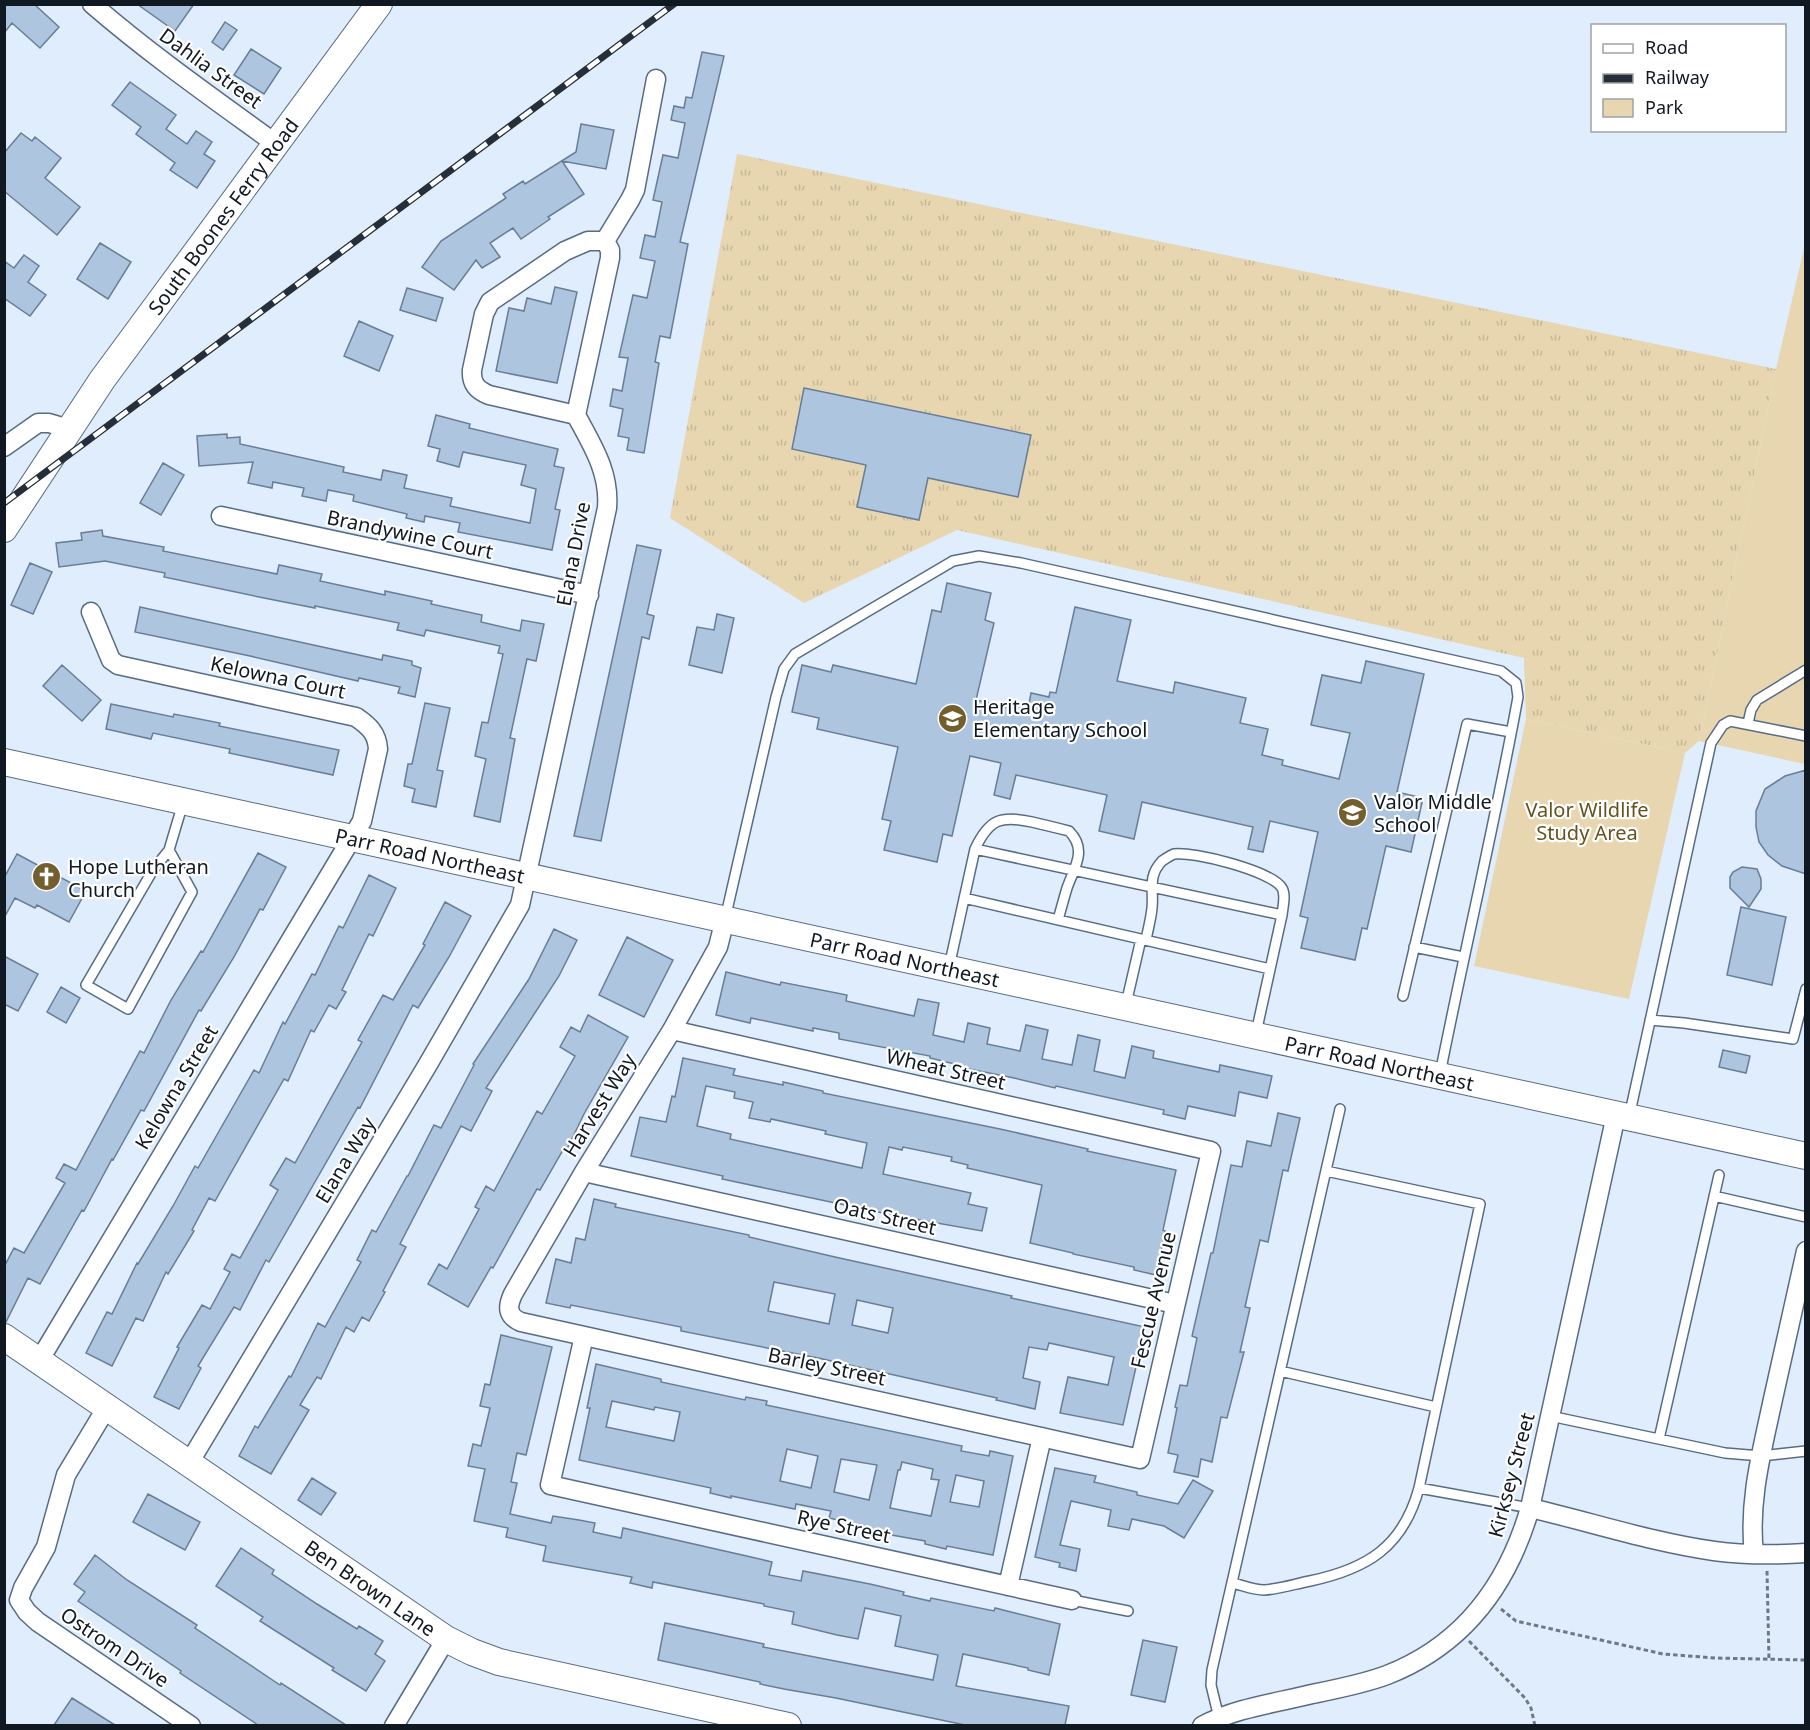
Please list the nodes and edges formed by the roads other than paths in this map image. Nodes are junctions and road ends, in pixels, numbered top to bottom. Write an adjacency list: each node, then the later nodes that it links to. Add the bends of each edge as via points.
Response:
1 (379, 4): 4 (main road, South Boones Ferry Road)
2 (103, 8): 4 (street, Dahlia Street, via 178,74)
3 (656, 79): 5 (street, via 635,190)
4 (276, 144): 7 (main road, South Boones Ferry Road)
5 (605, 241): 6 (street, via 610,258); 6 (street, via 588,241 565,251 490,302 472,370 471,378 478,391)
6 (576, 415): 11 (street, Elana Drive, via 601,462 608,493)
7 (69, 429): 8 (street, via 38,423); 10 (main road, South Boones Ferry Road)
8 (4, 447)
9 (221, 516): 11 (street, Brandywine Court)
10 (4, 530)
11 (589, 595): 23 (street, Elana Drive)
12 (91, 612): 19 (street, Kelowna Court, via 111,660 118,664 356,717 366,723 378,739 378,749 364,818)
13 (1806, 670): 14 (lane, via 1757,700)
14 (1748, 723): 16 (lane); 37 (lane, via 1723,724 1711,743)
15 (1512, 732): 27 (lane, via 1518,697 1516,683 1501,671 1021,563 979,556 953,561 795,654 784,669); 30 (lane, via 1467,724); 31 (lane)
16 (1806, 736)
17 (4, 762): 18 (main road, Parr Road Northeast)
18 (183, 801): 19 (main road, Parr Road Northeast); 21 (lane)
19 (352, 837): 23 (main road, Parr Road Northeast); 55 (street, Kelowna Street)
20 (975, 849): 22 (lane); 22 (lane, via 988,827 1011,818 1069,831 1079,846); 25 (lane)
21 (169, 850): 21 (lane, via 153,870 86,985 128,1009 192,892)
22 (1076, 870): 24 (lane); 28 (lane)
23 (527, 875): 27 (main road, Parr Road Northeast); 65 (street, Elana Way, via 517,912)
24 (1151, 886): 26 (lane); 26 (lane, via 1155,871 1174,854 1233,864 1258,872 1282,888); 29 (lane, via 1153,908)
25 (964, 898): 28 (lane); 32 (lane)
26 (1282, 915): 33 (lane)
27 (725, 919): 32 (main road, Parr Road Northeast); 38 (street, Harvest Way, via 718,947)
28 (1058, 920): 29 (lane)
29 (1143, 939): 33 (lane); 36 (lane)
30 (1414, 947): 31 (lane); 35 (lane)
31 (1463, 957): 40 (lane)
32 (948, 968): 36 (main road, Parr Road Northeast)
33 (1270, 969): 39 (lane)
34 (1806, 989): 37 (lane, via 1793,1039)
35 (1403, 996)
36 (1126, 1007): 39 (main road, Parr Road Northeast)
37 (1650, 1020): 42 (lane)
38 (672, 1030): 43 (street, Wheat Street); 46 (street, Harvest Way)
39 (1256, 1036): 40 (main road, Parr Road Northeast)
40 (1440, 1076): 42 (main road, Parr Road Northeast)
41 (1340, 1109): 45 (lane)
42 (1622, 1116): 44 (main road, Parr Road Northeast); 59 (street, Kirksey Street)
43 (1210, 1151): 51 (street, Fescue Avenue)
44 (1806, 1156)
45 (1326, 1171): 56 (lane); 58 (lane, via 1480,1204)
46 (584, 1172): 51 (street, Oats Street); 52 (street, Harvest Way, via 513,1294)
47 (1719, 1175): 48 (lane)
48 (1714, 1196): 49 (lane); 61 (lane)
49 (1806, 1217)
50 (1806, 1251): 63 (street)
51 (1175, 1304): 64 (street, Fescue Avenue)
52 (509, 1312): 53 (street, Barley Street, via 521,1322)
53 (584, 1336): 60 (street, Barley Street); 71 (street, Rye Street, via 550,1485)
54 (4, 1337): 55 (main road, Ben Brown Lane)
55 (39, 1361): 57 (main road, Ben Brown Lane)
56 (1280, 1371): 58 (lane); 70 (lane)
57 (107, 1407): 65 (main road, Ben Brown Lane); 77 (street, Ostrom Drive, via 66,1475 46,1547 20,1600 38,1622)
58 (1436, 1407): 66 (lane)
59 (1550, 1416): 61 (lane); 67 (street, Kirksey Street)
60 (1042, 1437): 64 (street, Barley Street); 71 (street)
61 (1659, 1439): 63 (lane)
62 (1806, 1451): 63 (lane)
63 (1761, 1456): 69 (street, via 1751,1528)
64 (1140, 1459)
65 (189, 1463): 74 (main road, Ben Brown Lane)
66 (1419, 1488): 67 (lane); 70 (lane, via 1415,1505 1399,1533 1388,1547 1364,1563 1334,1576 1264,1590)
67 (1530, 1508): 69 (street, via 1681,1545); 76 (street, Kirksey Street, via 1496,1587 1460,1632 1386,1675)
68 (1806, 1553): 69 (street)
69 (1761, 1554)
70 (1232, 1583): 76 (lane, via 1212,1670)
71 (1008, 1586): 72 (street, Rye Street)
72 (1072, 1600): 73 (lane, Rye Street)
73 (1128, 1611)
74 (446, 1639): 75 (main road, Ben Brown Lane, via 500,1662); 78 (street)
75 (752, 1722): 79 (main road, Ben Brown Lane)
76 (1211, 1722)
77 (191, 1725)
78 (394, 1725)
79 (788, 1725)

